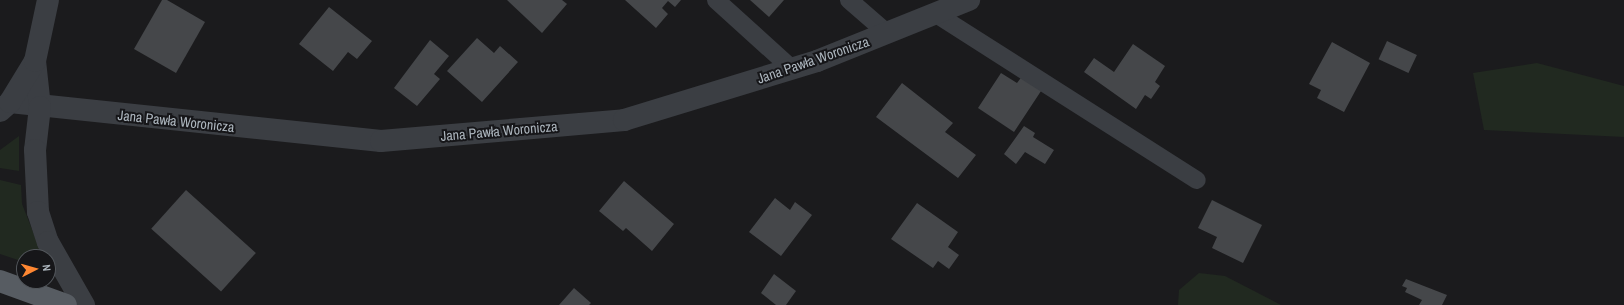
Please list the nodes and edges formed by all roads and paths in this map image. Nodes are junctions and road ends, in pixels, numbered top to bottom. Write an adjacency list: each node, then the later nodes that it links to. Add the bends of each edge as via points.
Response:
1 (48, 0): 7 (street)
2 (716, 0): 8 (lane)
3 (849, 0): 6 (lane)
4 (969, 0): 5 (street, Jana Pawła Woronicza)
5 (936, 14): 6 (street, Jana Pawła Woronicza); 11 (lane)
6 (887, 33): 8 (street, Jana Pawła Woronicza)
7 (34, 62): 9 (street); 10 (street)
8 (792, 69): 10 (street, Jana Pawła Woronicza, via 624,120 381,141)
9 (3, 104): 10 (street, Jana Pawła Woronicza)
10 (40, 107): 14 (street, via 35,150 38,212 48,242)
11 (1197, 180)
12 (0, 281): 13 (main road)
13 (66, 305)
14 (84, 305)

